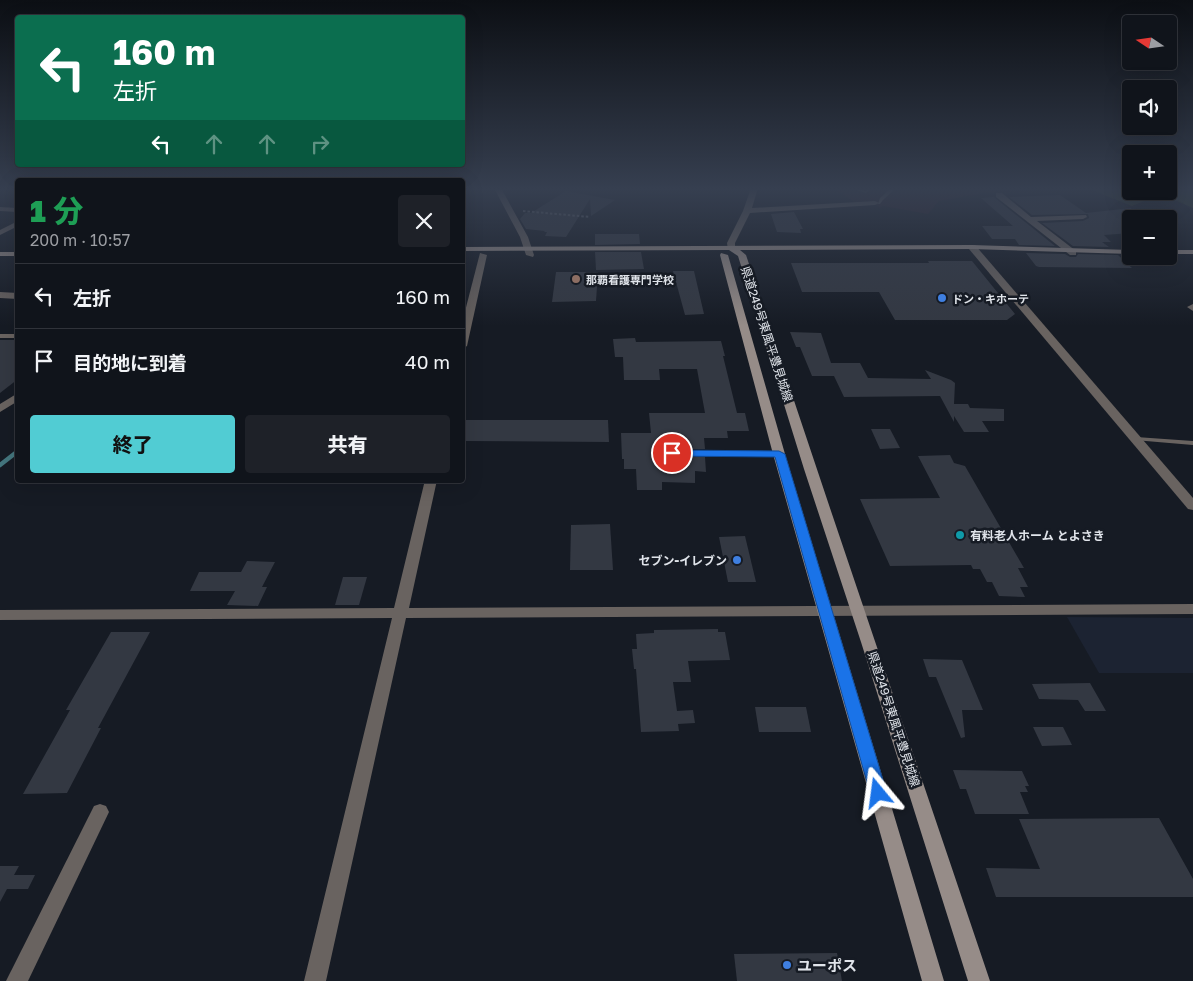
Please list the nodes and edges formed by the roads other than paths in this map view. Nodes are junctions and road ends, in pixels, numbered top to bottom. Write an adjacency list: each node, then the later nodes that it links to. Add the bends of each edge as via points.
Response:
1 (522, 234): 7 (street)
2 (736, 234): 11 (street, via 731,243)
3 (1049, 234): 6 (street)
4 (465, 249): 7 (main road)
5 (975, 251): 6 (main road); 11 (main road); 11 (main road); 23 (street)
6 (1071, 251): 8 (main road)
7 (529, 252): 11 (main road); 15 (main road)
8 (1122, 252)
9 (1177, 252): 10 (main road)
10 (1193, 252)
11 (732, 253): 26 (main road, 県道249号東風平豊見城線); 31 (main road, 県道249号東風平豊見城線)
12 (0, 254): 13 (main road)
13 (15, 254)
14 (465, 255): 15 (main road)
15 (483, 255): 18 (street)
16 (0, 295): 17 (street)
17 (15, 296)
18 (465, 333)
19 (0, 336): 20 (lane)
20 (15, 336)
21 (15, 398): 22 (street)
22 (0, 409)
23 (1136, 439): 24 (lane); 28 (street)
24 (1193, 443)
25 (672, 453): 26 (lane)
26 (779, 454): 30 (main road, 県道249号東風平豊見城線)
27 (430, 483): 32 (street)
28 (1193, 506)
29 (1193, 609): 31 (street)
30 (825, 610): 31 (street); 32 (street); 37 (main road, 県道249号東風平豊見城線)
31 (858, 610): 38 (main road, 県道249号東風平豊見城線)
32 (400, 613): 33 (street); 36 (street)
33 (0, 615)
34 (100, 812): 35 (street)
35 (17, 981)
36 (315, 981)
37 (932, 981)
38 (979, 981)

